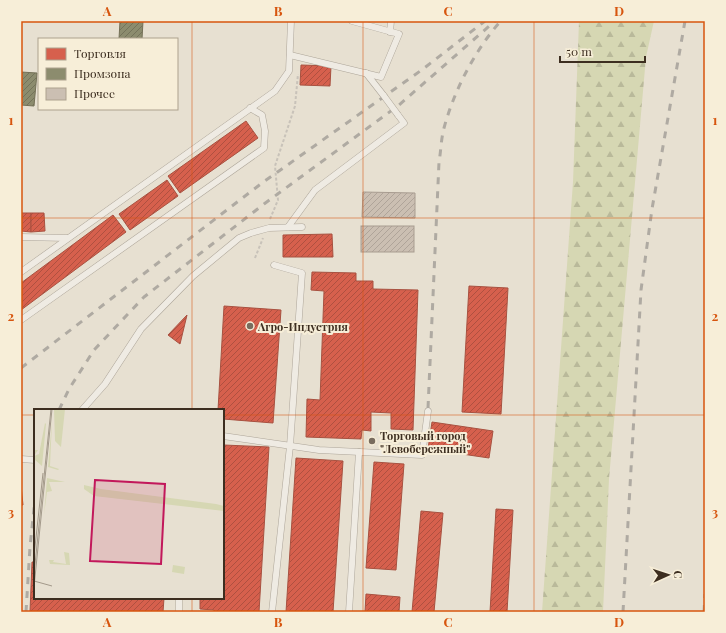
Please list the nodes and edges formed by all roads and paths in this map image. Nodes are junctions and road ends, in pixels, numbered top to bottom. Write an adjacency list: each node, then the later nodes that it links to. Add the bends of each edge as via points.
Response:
1 (291, 21): 5 (lane)
2 (352, 21): 4 (lane)
3 (391, 21): 4 (lane)
4 (390, 32): 7 (lane, via 399,34 381,77)
5 (290, 55): 6 (lane); 8 (lane, via 289,71 275,91)
6 (299, 57): 7 (lane); 11 (path, via 296,106 275,166 278,200)
7 (366, 73): 9 (lane, bridge, via 404,123 315,190)
8 (250, 108): 13 (lane); 17 (lane, via 262,115 265,131 264,148)
9 (288, 227): 10 (lane); 11 (lane)
10 (302, 227)
11 (266, 229): 14 (path); 18 (lane, via 239,238 192,276 141,329 106,384)
12 (21, 237): 13 (lane)
13 (67, 238): 16 (lane)
14 (256, 258)
15 (274, 265): 21 (lane, via 302,273)
16 (21, 272)
17 (21, 320)
18 (83, 409)
19 (428, 411): 22 (lane, via 422,455)
20 (224, 436): 21 (lane)
21 (290, 446): 22 (lane); 27 (lane)
22 (359, 452): 28 (lane)
23 (21, 459): 24 (lane)
24 (34, 460)
25 (180, 599): 26 (lane)
26 (179, 612)
27 (272, 612)
28 (350, 612)

